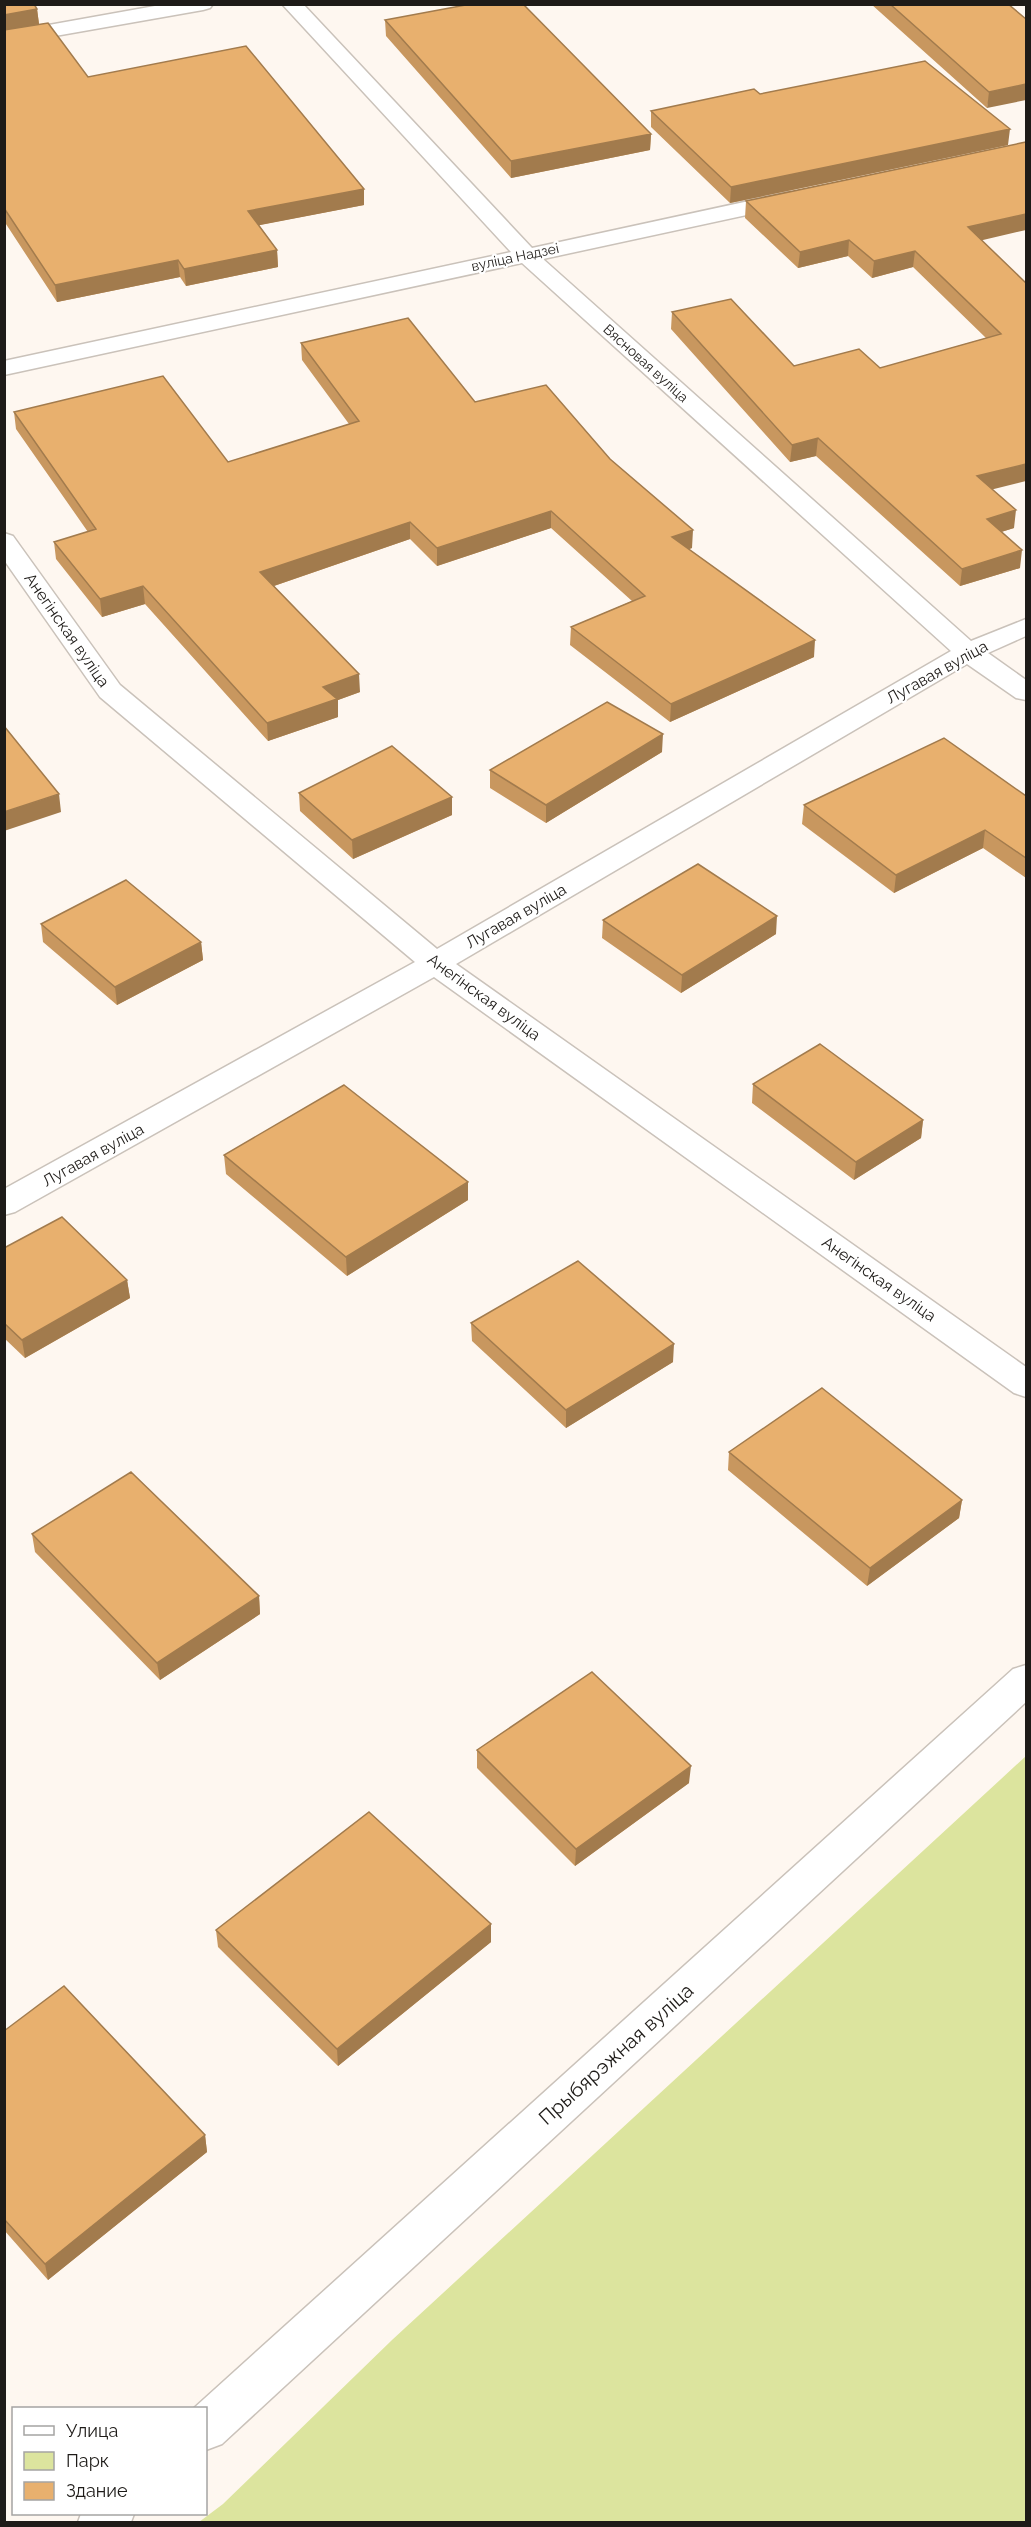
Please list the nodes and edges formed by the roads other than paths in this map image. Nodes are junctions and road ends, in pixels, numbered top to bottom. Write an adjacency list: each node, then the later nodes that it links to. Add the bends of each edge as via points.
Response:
1 (203, 4): 3 (street)
2 (292, 4): 5 (street, Вясновая вуліца)
3 (4, 39)
4 (806, 196): 5 (street, вуліца Надзеі)
5 (526, 255): 6 (street, вуліца Надзеі); 9 (street, Вясновая вуліца)
6 (4, 368)
7 (4, 541): 11 (street, Анегінская вуліца, via 110,691)
8 (1026, 627): 9 (street, Лугавая вуліца)
9 (968, 652): 10 (street, Вясновая вуліца); 11 (street, Лугавая вуліца)
10 (1026, 692)
11 (435, 963): 12 (street, Лугавая вуліца); 13 (street, Анегінская вуліца)
12 (4, 1204)
13 (1026, 1384)
14 (1026, 1680): 15 (street, Прыбярэжная вуліца)
15 (207, 2427)

